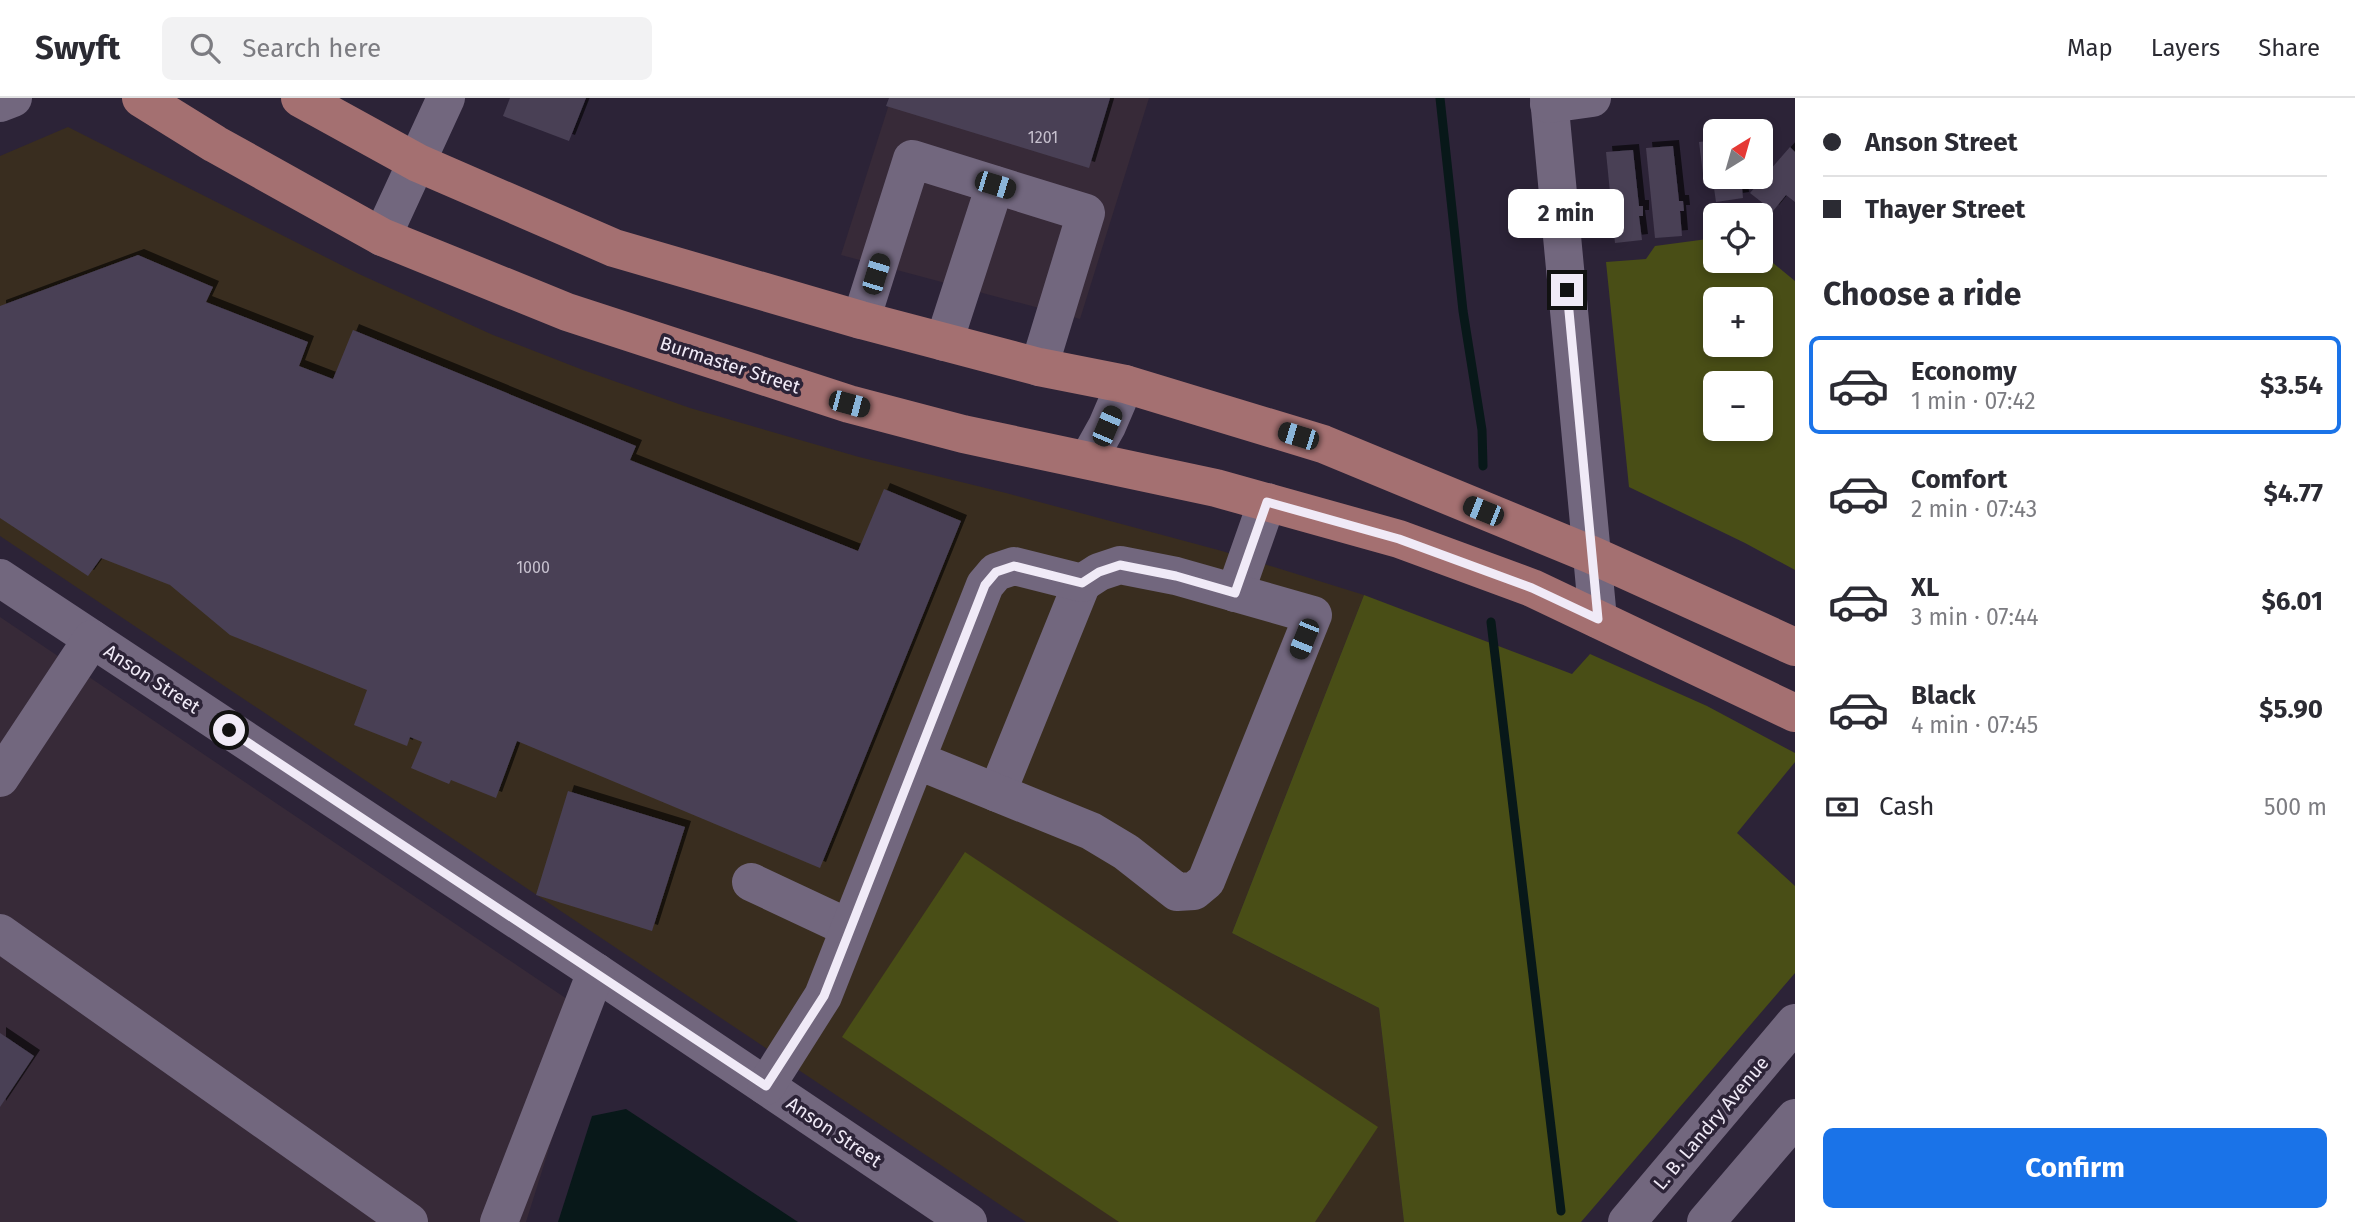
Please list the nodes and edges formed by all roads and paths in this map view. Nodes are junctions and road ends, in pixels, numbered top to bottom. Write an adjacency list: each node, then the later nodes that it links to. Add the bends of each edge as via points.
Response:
1 (13, 98): 7 (street)
2 (141, 98): 10 (main road, Burmaster Street)
3 (300, 98): 8 (main road)
4 (446, 98): 8 (street)
5 (1592, 98): 6 (street)
6 (1549, 101): 17 (street)
7 (0, 103)
8 (418, 163): 10 (street); 11 (main road, via 614,248)
9 (995, 185): 11 (street, via 912,159); 12 (street); 13 (street, via 1086,213)
10 (382, 237): 15 (main road, Burmaster Street, via 567,312 849,404)
11 (862, 320): 12 (main road)
12 (944, 342): 13 (main road)
13 (1039, 367): 14 (main road)
14 (1125, 384): 15 (street); 17 (main road, via 1323,444)
15 (1088, 460): 16 (main road, Burmaster Street)
16 (1267, 502): 20 (street); 21 (main road, Burmaster Street, via 1399,539 1532,588)
17 (1592, 555): 21 (street); 23 (main road)
18 (0, 578): 22 (street, Anson Street)
19 (1082, 583): 20 (street, via 1120,565); 25 (street, via 1014,566 996,572 985,585); 27 (street)
20 (1235, 593): 27 (street, via 1314,615 1206,881 1194,891 1177,892 1091,831)
21 (1598, 619): 24 (main road, Burmaster Street)
22 (92, 639): 26 (street); 31 (street, Anson Street)
23 (1795, 647)
24 (1795, 713)
25 (916, 760): 27 (street); 29 (street)
26 (0, 778)
27 (997, 793)
28 (751, 883): 29 (street)
29 (849, 928): 34 (street, via 824,996)
30 (0, 933): 36 (street)
31 (596, 972): 34 (street, Anson Street); 37 (street)
32 (1795, 1023): 33 (street, L. B. Landry Avenue)
33 (1747, 1080): 35 (street); 39 (street, L. B. Landry Avenue)
34 (766, 1086): 38 (street, Anson Street)
35 (1795, 1118): 40 (street)
36 (409, 1222)
37 (499, 1222)
38 (968, 1222)
39 (1627, 1222)
40 (1706, 1222)

